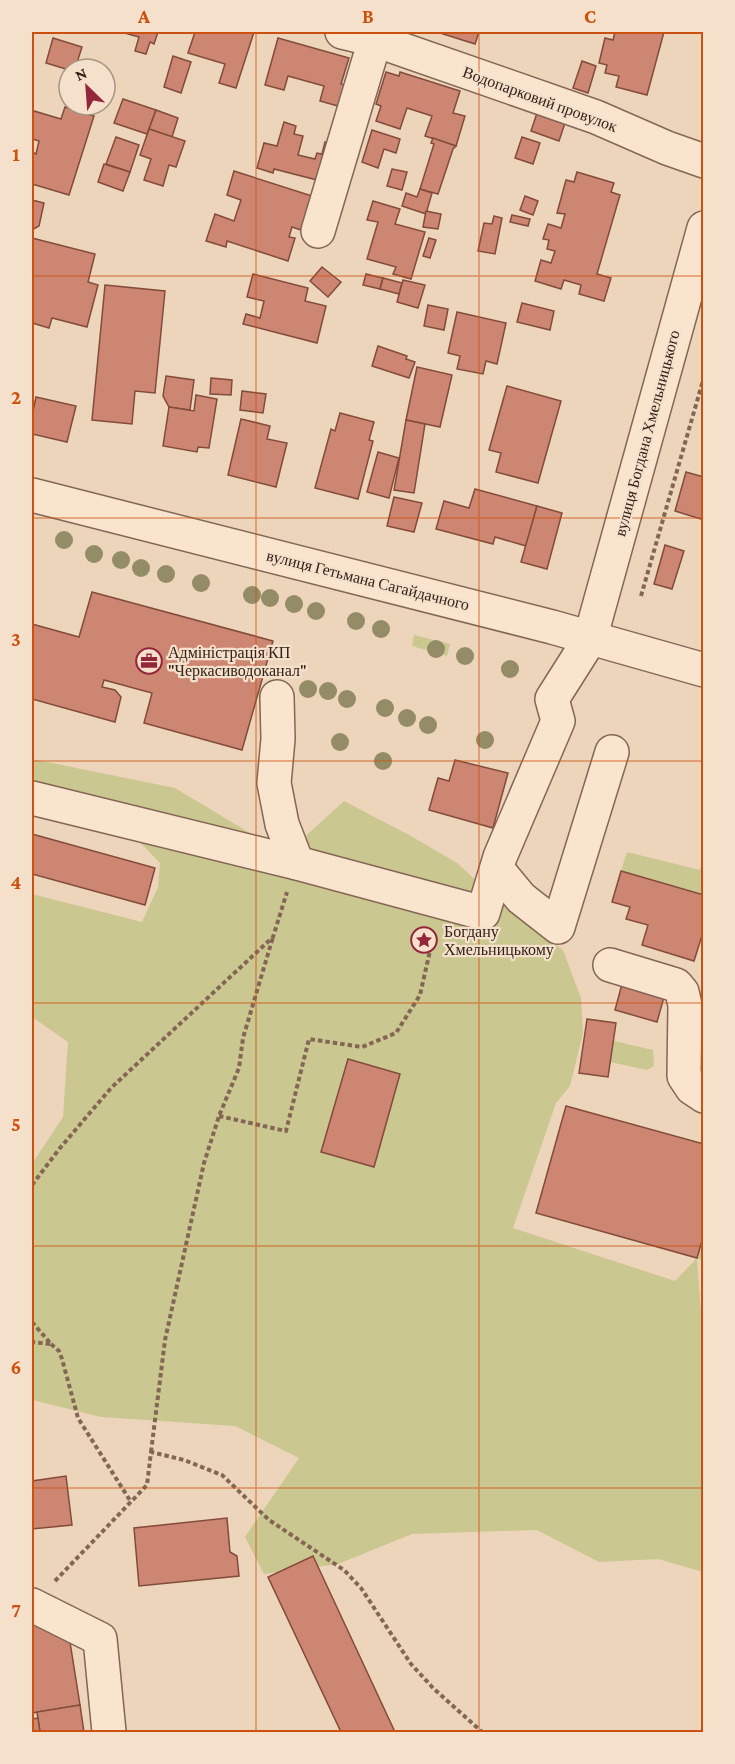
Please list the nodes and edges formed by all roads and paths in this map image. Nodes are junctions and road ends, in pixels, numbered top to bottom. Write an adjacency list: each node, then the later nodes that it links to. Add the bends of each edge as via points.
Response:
1 (342, 32): 2 (street, Водопарковий провулок)
2 (375, 40): 3 (street, Водопарковий провулок, via 596,117); 5 (street)
3 (704, 161)
4 (704, 228): 9 (street, вулиця Богдана Хмельницького)
5 (318, 231)
6 (704, 377): 8 (path)
7 (32, 495): 9 (street, вулиця Гетьмана Сагайдачного)
8 (640, 596)
9 (590, 639): 10 (street, вулиця Гетьмана Сагайдачного); 15 (street, вулиця Богдана Хмельницького, via 552,699 558,721)
10 (704, 670)
11 (277, 697): 14 (street, via 274,783 282,824)
12 (612, 752): 15 (street, via 558,927 521,898)
13 (32, 798): 14 (street)
14 (297, 863): 16 (street); 17 (path)
15 (497, 869): 16 (street, вулиця Богдана Хмельницького, via 483,913)
16 (441, 903): 20 (path, via 420,995 396,1033 362,1047 309,1039 286,1131)
17 (273, 937): 20 (path, via 243,1038 239,1068); 21 (path, via 111,1088)
18 (610, 965): 19 (street, via 676,985 682,992 684,1076)
19 (704, 1096)
20 (219, 1116): 25 (path, via 172,1308 158,1383)
21 (32, 1185)
22 (32, 1322): 24 (path)
23 (32, 1342): 24 (path)
24 (51, 1344): 26 (path, via 62,1359 78,1418)
25 (151, 1452): 26 (path, via 147,1485); 29 (path, via 222,1475 269,1520 344,1570 361,1588 411,1664)
26 (130, 1502): 27 (path)
27 (32, 1605): 28 (street, via 100,1639)
28 (110, 1732)
29 (482, 1732)

